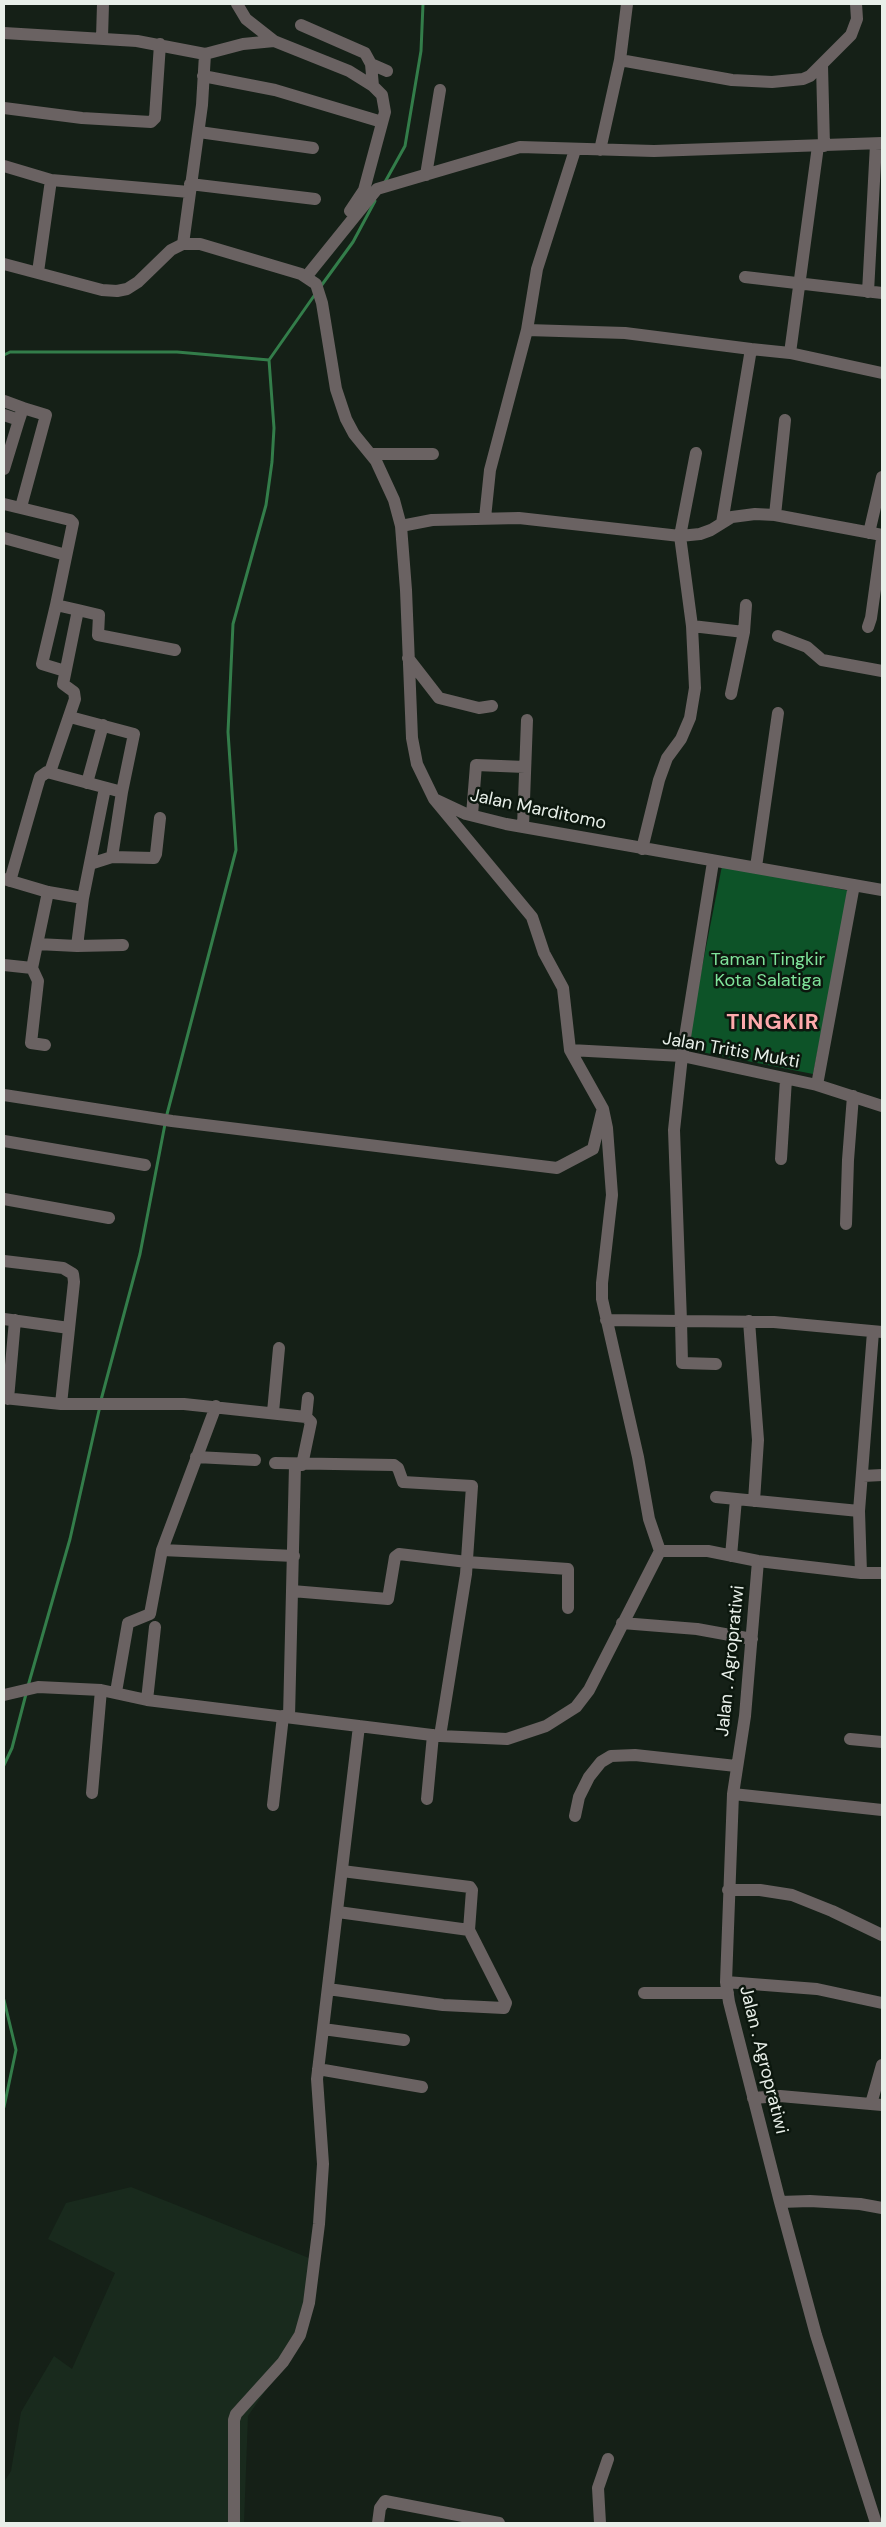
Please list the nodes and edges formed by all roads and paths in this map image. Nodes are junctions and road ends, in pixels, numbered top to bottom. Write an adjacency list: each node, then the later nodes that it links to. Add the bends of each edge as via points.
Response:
1 (103, 4): 7 (street)
2 (237, 4): 8 (street, via 246,19)
3 (627, 4): 11 (street)
4 (856, 4): 13 (street, via 857,19 851,35)
5 (301, 25): 12 (street, via 365,53)
6 (4, 33): 7 (street)
7 (102, 38): 9 (street)
8 (274, 41): 10 (street, via 243,44); 16 (street, via 349,70)
9 (160, 44): 10 (street); 18 (street, via 155,118 151,122 82,118)
10 (204, 54): 15 (street)
11 (620, 60): 13 (street, via 748,81 803,79); 25 (street)
12 (371, 64): 14 (street); 16 (street)
13 (822, 65): 22 (street)
14 (387, 71)
15 (203, 76): 19 (street, via 275,90); 20 (street)
16 (373, 86): 19 (street, via 384,102)
17 (440, 90): 27 (street)
18 (4, 108)
19 (382, 122): 35 (street, via 364,190)
20 (199, 132): 23 (street); 29 (street)
21 (879, 144): 22 (street); 37 (street)
22 (821, 146): 25 (street); 36 (street)
23 (313, 148)
24 (575, 150): 25 (street); 27 (street, via 520,146); 39 (street, via 537,269)
25 (600, 150)
26 (4, 166): 28 (street)
27 (426, 174): 35 (street, via 377,189)
28 (51, 180): 29 (street); 33 (street)
29 (190, 188): 30 (street); 31 (street)
30 (315, 199)
31 (183, 244): 33 (street, via 171,250 127,289 102,290); 35 (street, via 200,244 227,251)
32 (4, 264): 33 (street)
33 (38, 272)
34 (745, 277): 36 (street)
35 (308, 278): 48 (street, via 322,304 339,396 354,434)
36 (798, 284): 37 (street); 41 (street)
37 (868, 292): 38 (street)
38 (882, 293)
39 (527, 330): 40 (street, via 625,333); 55 (street, via 490,470)
40 (751, 349): 41 (street); 56 (street)
41 (790, 353): 42 (street)
42 (882, 373)
43 (4, 401): 44 (street)
44 (21, 414): 45 (street); 50 (street); 53 (street, via 46,416)
45 (4, 415)
46 (785, 420): 54 (street)
47 (696, 453): 60 (street)
48 (372, 454): 49 (street); 57 (street, via 394,500)
49 (433, 454)
50 (4, 469)
51 (882, 477): 58 (street)
52 (4, 504): 53 (street)
53 (21, 507): 63 (street, via 72,521)
54 (775, 515): 56 (street, via 742,514); 58 (street)
55 (485, 518): 57 (street, via 432,520); 60 (street, via 519,518)
56 (722, 523): 60 (street, via 700,534)
57 (401, 526): 72 (street)
58 (869, 533): 59 (street)
59 (882, 535)
60 (680, 536): 67 (street)
61 (4, 538): 63 (street)
62 (882, 539): 68 (street)
63 (66, 555): 65 (street)
64 (746, 604): 69 (street)
65 (56, 605): 66 (street); 73 (street, via 42,664)
66 (78, 610): 71 (street, via 99,615 99,636); 73 (street)
67 (692, 626): 69 (street); 90 (street, via 695,688 690,718 681,739 667,758)
68 (868, 627)
69 (744, 632): 75 (street)
70 (778, 636): 74 (street, via 808,648 822,660)
71 (175, 650)
72 (408, 658): 76 (street, via 426,684 444,700 479,708); 86 (street, via 414,752)
73 (65, 671): 78 (street, via 63,684 76,695)
74 (882, 671)
75 (731, 694)
76 (492, 706)
77 (778, 713): 94 (street)
78 (70, 717): 80 (street); 82 (street)
79 (527, 720): 81 (street)
80 (103, 725): 83 (street); 85 (street, via 135,735)
81 (525, 767): 87 (street, via 476,765); 89 (street)
82 (50, 772): 83 (street); 95 (street, via 40,777)
83 (86, 783): 84 (street)
84 (105, 788): 85 (street); 93 (street)
85 (122, 792): 91 (street)
86 (434, 799): 87 (street, Jalan Marditomo); 106 (street, via 532,917 544,953 563,988)
87 (472, 815): 89 (street, Jalan Marditomo)
88 (160, 818): 91 (street, via 155,857)
89 (523, 827): 90 (street, Jalan Marditomo)
90 (642, 849): 92 (street, Jalan Marditomo)
91 (112, 857): 93 (street)
92 (713, 862): 94 (street, Jalan Marditomo); 107 (street)
93 (90, 864): 99 (street)
94 (756, 867): 96 (street, Jalan Marditomo)
95 (7, 880): 98 (street)
96 (854, 885): 97 (street, Jalan Marditomo); 109 (street)
97 (882, 890)
98 (48, 892): 99 (street); 100 (street)
99 (83, 898): 102 (street)
100 (37, 944): 102 (street); 104 (street)
101 (123, 945): 102 (street)
102 (77, 946)
103 (4, 965): 104 (street)
104 (32, 968): 105 (street, via 38,981 32,1043)
105 (45, 1045)
106 (570, 1050): 107 (street, Jalan Tritis Mukti); 113 (street)
107 (682, 1056): 108 (street, Jalan Tritis Mukti); 123 (street, via 674,1130)
108 (786, 1078): 109 (street, Jalan Tritis Mukti); 115 (street)
109 (817, 1085): 111 (street, Jalan Tritis Mukti)
110 (4, 1095): 113 (street, via 172,1121 557,1168 593,1149)
111 (853, 1096): 112 (street, Jalan Tritis Mukti); 119 (street)
112 (882, 1106)
113 (603, 1109): 122 (street, via 612,1195 602,1283)
114 (4, 1141): 116 (street)
115 (781, 1159)
116 (145, 1165)
117 (4, 1199): 118 (street)
118 (109, 1218)
119 (846, 1224)
120 (4, 1261): 125 (street, via 63,1268 73,1274)
121 (9, 1319): 125 (street); 129 (street)
122 (606, 1320): 123 (street); 146 (street, via 649,1518)
123 (681, 1321): 124 (street); 128 (street, via 682,1363)
124 (749, 1321): 126 (street); 143 (street, via 758,1440)
125 (69, 1328): 131 (street)
126 (878, 1332): 140 (street)
127 (279, 1348): 133 (street)
128 (716, 1364)
129 (6, 1398): 131 (street)
130 (308, 1398): 134 (street)
131 (61, 1404): 132 (street, via 111,1402)
132 (216, 1406): 133 (street); 135 (street)
133 (273, 1412): 134 (street)
134 (306, 1417): 138 (street, via 311,1422)
135 (196, 1457): 136 (street); 145 (street)
136 (255, 1460)
137 (275, 1463): 138 (street)
138 (298, 1465): 147 (street); 150 (street, via 394,1465 404,1482 471,1485)
139 (882, 1475): 140 (street)
140 (863, 1476): 144 (street)
141 (716, 1497): 142 (street)
142 (736, 1499): 143 (street); 148 (street)
143 (754, 1501): 144 (street)
144 (860, 1510): 151 (street)
145 (162, 1550): 147 (street); 159 (street, via 150,1614 128,1622)
146 (660, 1551): 148 (street, via 699,1551); 155 (street)
147 (294, 1556): 153 (street)
148 (731, 1556): 149 (street)
149 (758, 1561): 151 (street); 157 (street, Jalan . Agropratiwi)
150 (467, 1562): 153 (street, via 397,1555 387,1600); 154 (street, via 568,1569); 164 (street)
151 (861, 1573): 152 (street)
152 (882, 1573)
153 (292, 1591): 162 (street)
154 (568, 1608)
155 (622, 1623): 157 (street, via 697,1629); 164 (street, via 589,1690 576,1707 546,1726 507,1739)
156 (155, 1627): 161 (street)
157 (752, 1639): 167 (street, Jalan . Agropratiwi, via 746,1716)
158 (101, 1690): 159 (street); 160 (street, via 38,1687); 168 (street)
159 (116, 1692): 161 (street)
160 (6, 1694)
161 (147, 1700): 162 (street)
162 (286, 1717): 163 (street); 171 (street)
163 (359, 1726): 164 (street); 174 (street)
164 (436, 1736): 170 (street)
165 (850, 1739): 166 (street)
166 (882, 1742)
167 (736, 1766): 169 (street, Jalan . Agropratiwi); 173 (street, via 635,1755 611,1756 601,1762 589,1777 579,1797)
168 (92, 1793)
169 (733, 1794): 172 (street); 175 (street, Jalan . Agropratiwi)
170 (427, 1799)
171 (273, 1805)
172 (882, 1810)
173 (575, 1816)
174 (342, 1871): 176 (street); 177 (street, via 470,1887)
175 (728, 1890): 178 (street, via 792,1895 832,1910); 179 (street, Jalan . Agropratiwi)
176 (338, 1912): 177 (street); 180 (street)
177 (469, 1930): 180 (street, via 506,2003 502,2009)
178 (882, 1935)
179 (727, 1987): 181 (street); 182 (street, via 817,1989); 188 (street, Jalan . Agropratiwi)
180 (328, 1989): 183 (street)
181 (644, 1993)
182 (882, 2003)
183 (323, 2030): 184 (street); 186 (street)
184 (404, 2040)
185 (882, 2065): 189 (street)
186 (318, 2069): 187 (street); 193 (street, via 317,2109 323,2164 308,2303 300,2335 283,2362 236,2414)
187 (422, 2087)
188 (753, 2098): 189 (street, via 780,2096); 190 (street, Jalan . Agropratiwi)
189 (877, 2104)
190 (780, 2202): 191 (street, via 826,2202); 197 (street, Jalan . Agropratiwi, via 816,2335)
191 (882, 2208)
192 (608, 2460): 196 (street, via 598,2488)
193 (234, 2523)
194 (378, 2523): 195 (street, via 380,2508 385,2501)
195 (499, 2523)
196 (600, 2523)
197 (876, 2523)

